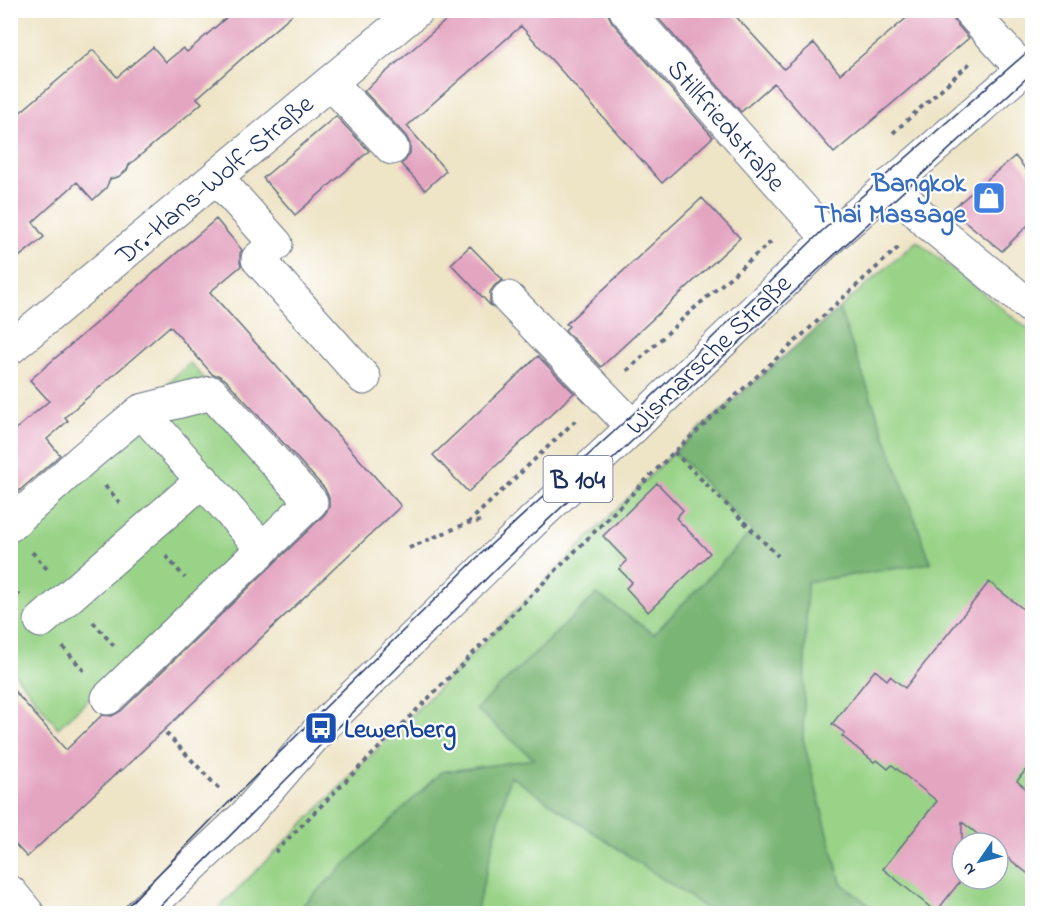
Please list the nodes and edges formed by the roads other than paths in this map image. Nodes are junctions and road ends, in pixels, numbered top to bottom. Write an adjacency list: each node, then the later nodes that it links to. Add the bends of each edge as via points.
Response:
1 (417, 10): 5 (street, Dr.-Hans-Wolf-Straße)
2 (626, 10): 9 (street, Stillfriedstraße)
3 (969, 10): 4 (street, via 995,40)
4 (1028, 66): 8 (street, Wismarsche Straße / B 104)
5 (330, 82): 6 (street); 7 (street, Dr.-Hans-Wolf-Straße)
6 (392, 148)
7 (216, 177): 12 (street, Dr.-Hans-Wolf-Straße); 13 (street, via 276,244 258,258)
8 (891, 184): 9 (street, Wismarsche Straße / B 104); 11 (street, via 927,222)
9 (829, 239): 15 (street, Wismarsche Straße / B 104)
10 (508, 298): 15 (street)
11 (1032, 308)
12 (10, 348)
13 (364, 378)
14 (141, 411): 16 (street); 17 (street); 18 (street, via 212,393 311,502)
15 (633, 427): 23 (street, Wismarsche Straße / B 104, via 321,728 245,816)
16 (203, 480): 18 (street); 19 (street)
17 (10, 525)
18 (263, 549): 20 (street)
19 (41, 621)
20 (108, 698)
21 (10, 892): 22 (street)
22 (28, 914)
23 (141, 914)

